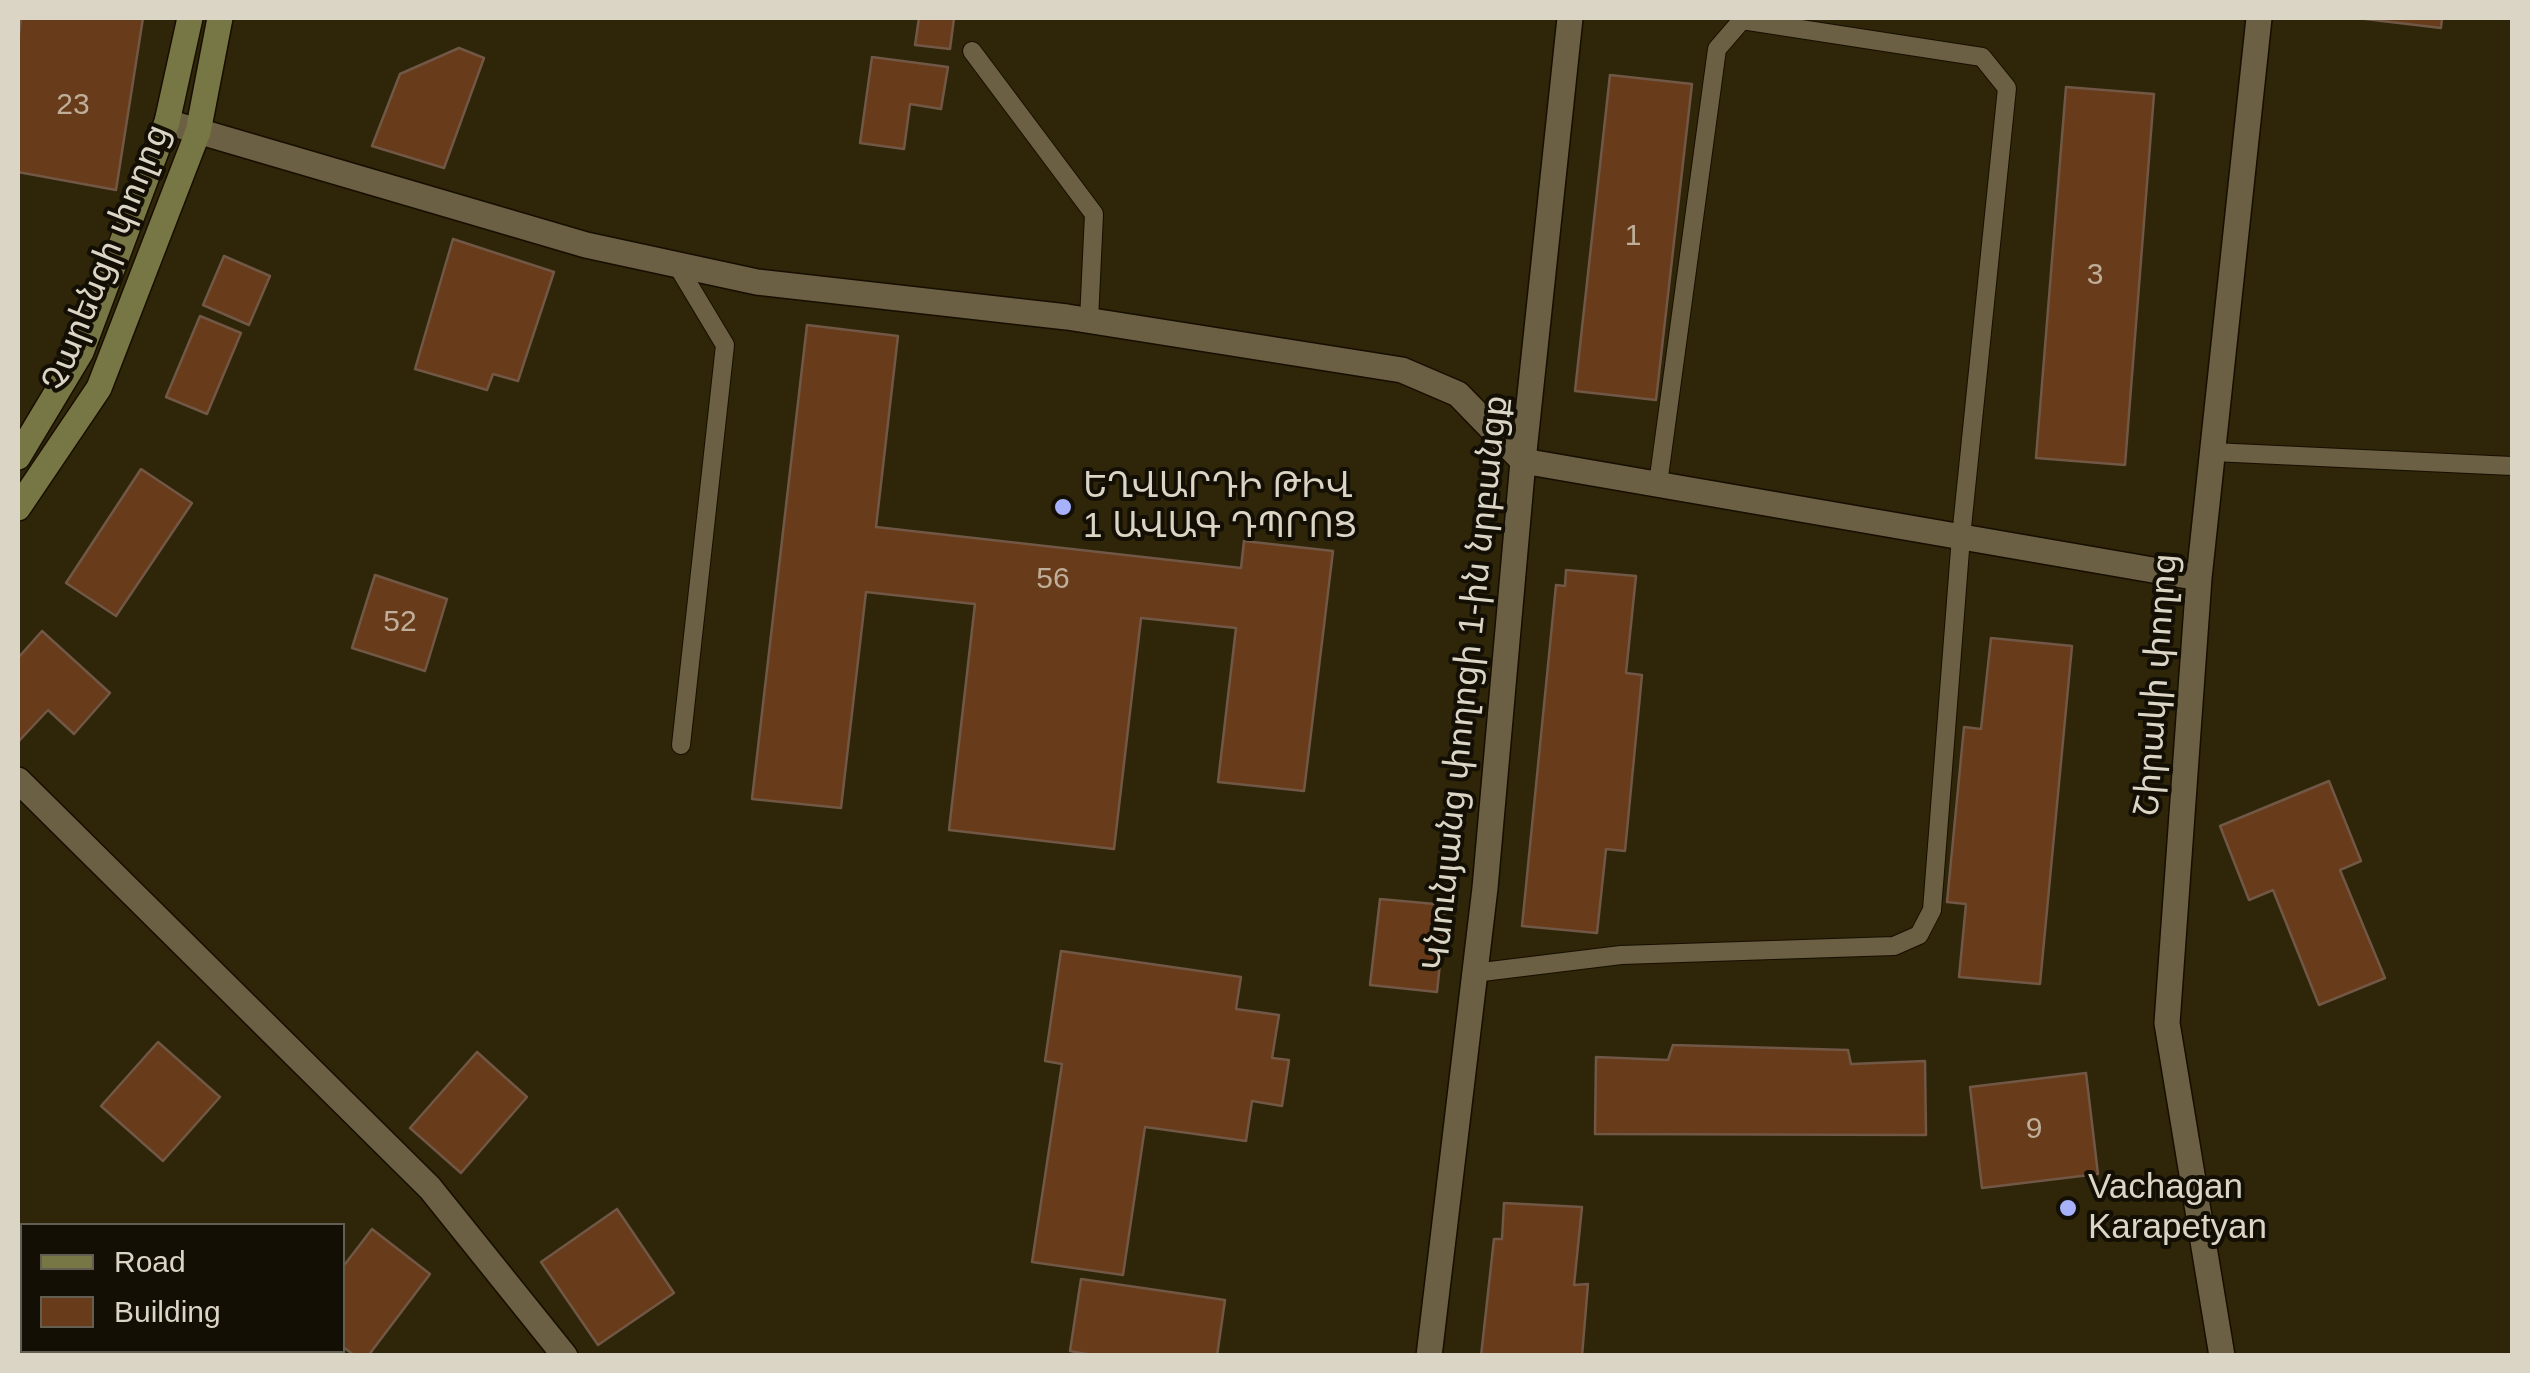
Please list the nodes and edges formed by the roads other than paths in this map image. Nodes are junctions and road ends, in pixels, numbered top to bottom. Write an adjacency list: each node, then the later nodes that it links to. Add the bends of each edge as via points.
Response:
1 (190, 18): 6 (street, Չարենցի փողոց)
2 (220, 18): 7 (street, Չարենցի փողոց)
3 (1570, 18): 12 (street, Կնունյանց փողոցի 1-ին նրբանցք)
4 (2259, 18): 10 (street, Շիրակի փողոց)
5 (972, 51): 9 (lane, via 1094,214)
6 (167, 122): 7 (street); 11 (street, Չարենցի փողոց, via 81,352)
7 (198, 132): 8 (street, via 586,246); 15 (street, Չարենցի փողոց, via 100,388)
8 (677, 265): 9 (street, via 757,282); 18 (lane, via 725,345)
9 (1090, 320): 12 (street, via 1402,370 1458,394)
10 (2213, 452): 13 (lane); 17 (street, Շիրակի փողոց)
11 (18, 457)
12 (1524, 460): 14 (street); 20 (street, Կնունյանց փողոցի 1-ին նրբանցք)
13 (2512, 466)
14 (1658, 484): 16 (street); 16 (lane, via 1717,49 1742,20 1982,57 2008,88)
15 (18, 508)
16 (1960, 537): 17 (street); 20 (lane, via 1932,910 1919,935 1894,946 1621,955)
17 (2199, 578): 23 (street, Շիրակի փողոց, via 2167,1023)
18 (681, 744)
19 (18, 780): 21 (street, via 430,1188)
20 (1474, 973): 22 (street, Կնունյանց փողոցի 1-ին նրբանցք)
21 (565, 1356)
22 (1428, 1356)
23 (2222, 1356)

